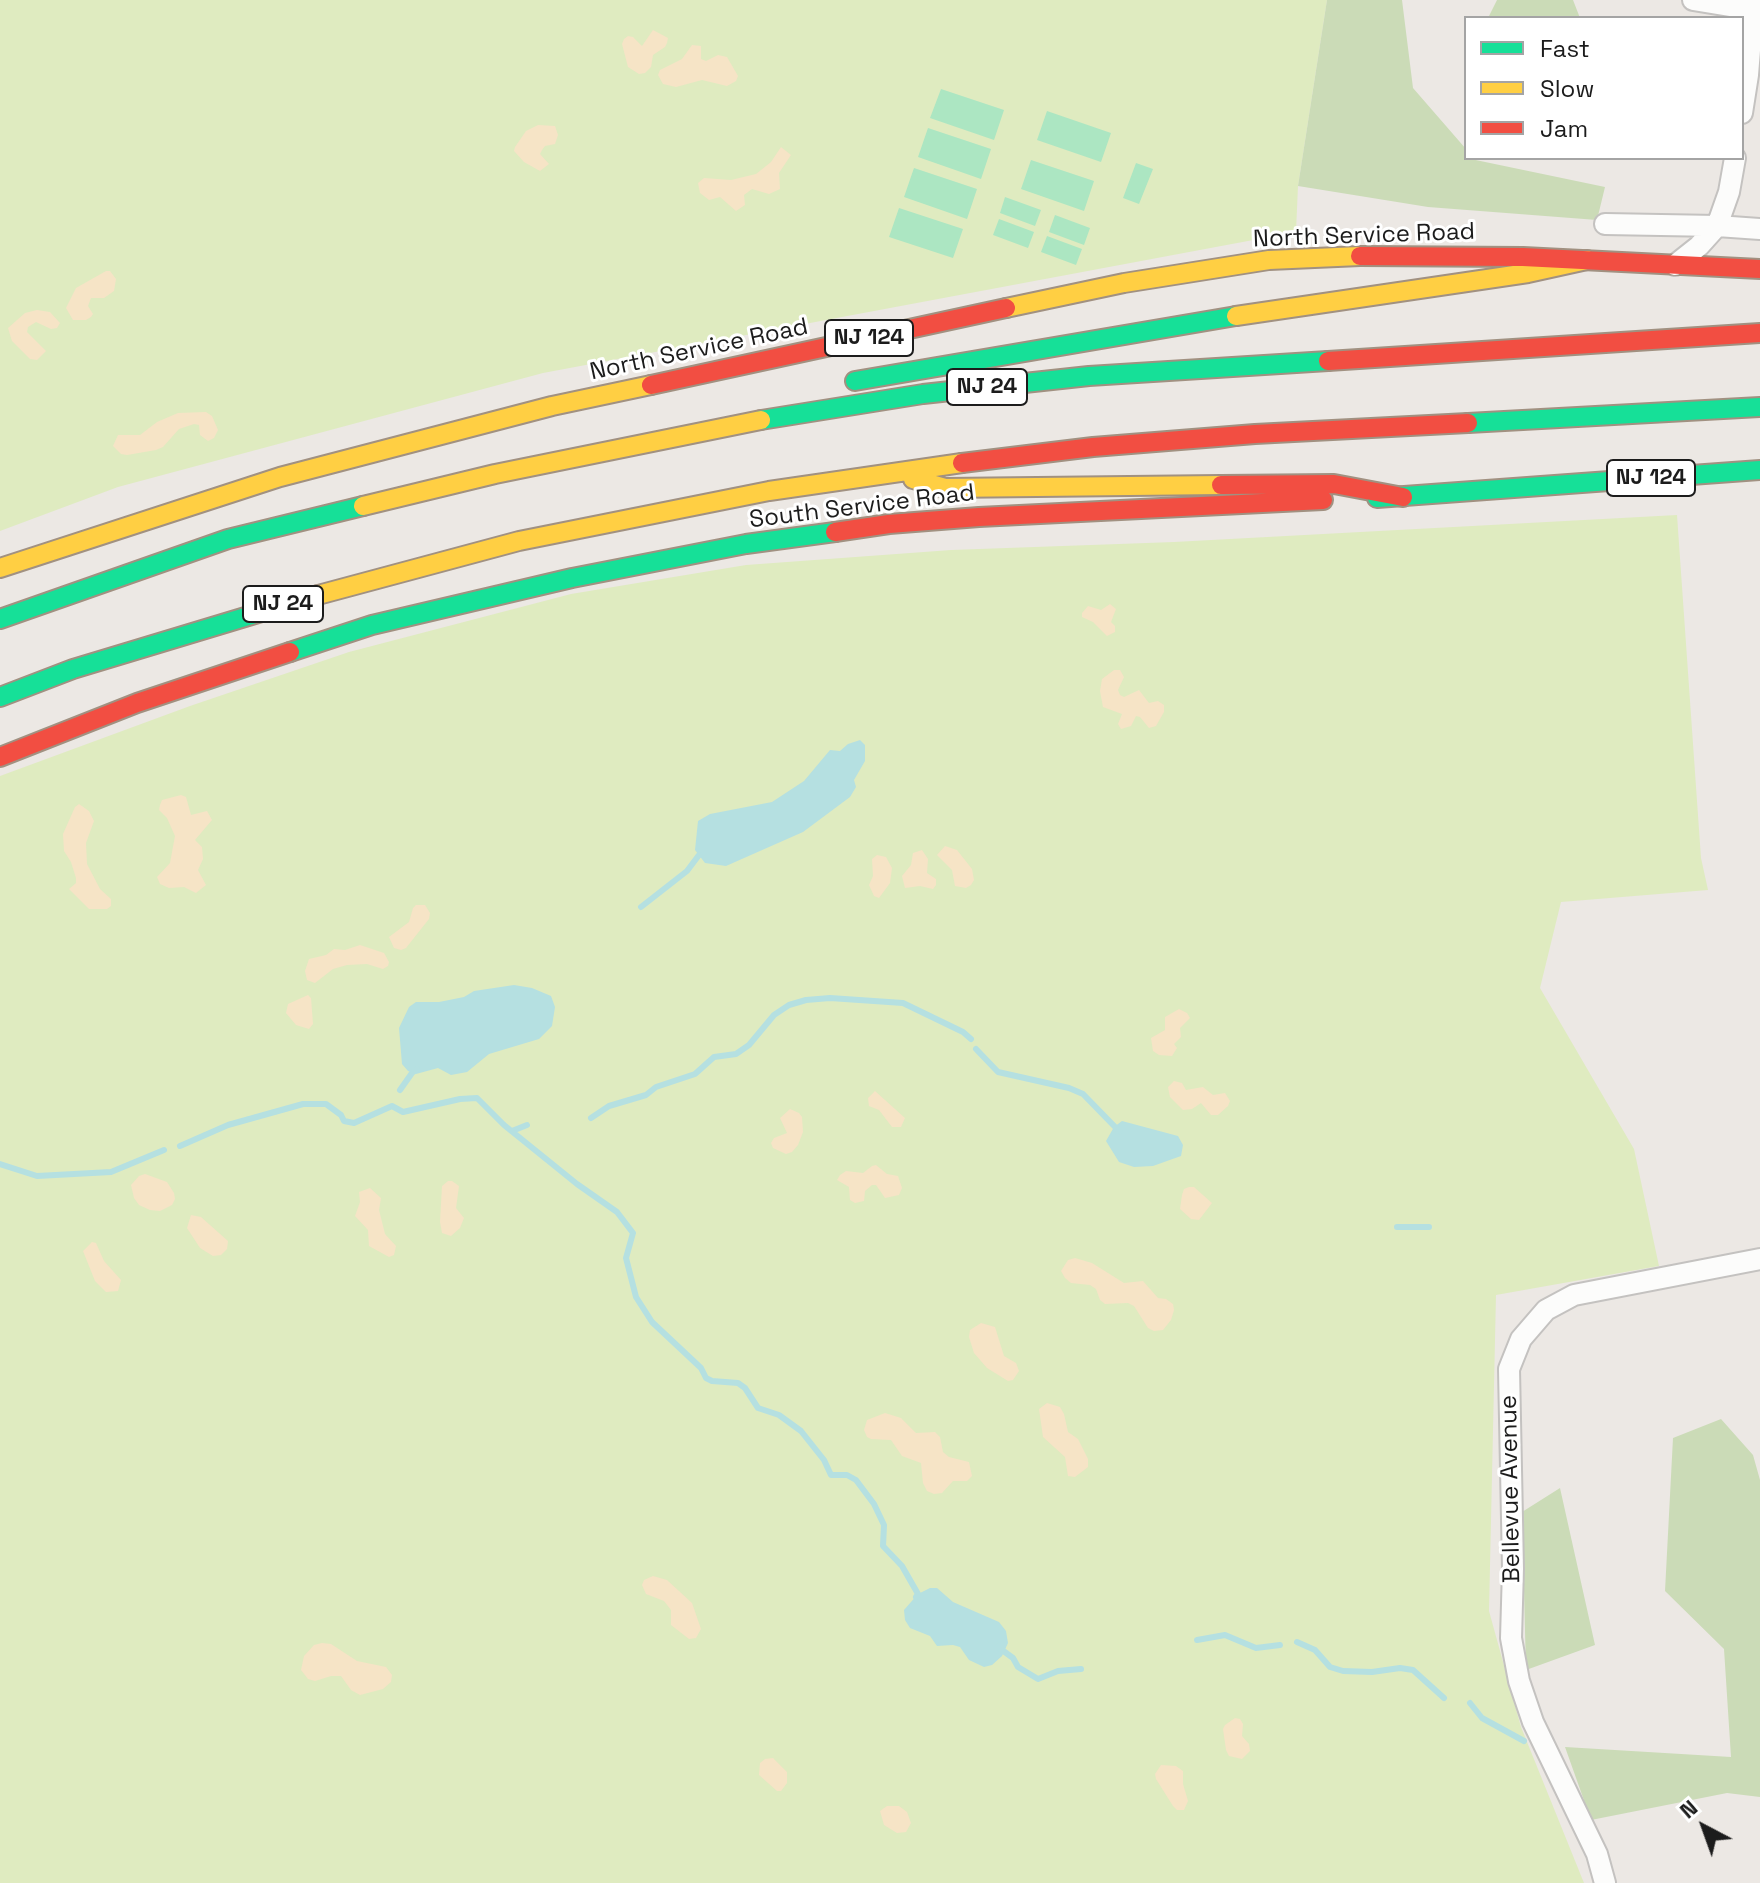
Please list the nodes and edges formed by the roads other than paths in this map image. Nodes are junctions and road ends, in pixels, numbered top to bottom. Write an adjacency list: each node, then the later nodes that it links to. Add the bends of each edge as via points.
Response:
1 (1693, 0): 2 (street)
2 (1754, 5): 3 (street)
3 (1744, 100)
4 (1735, 160): 6 (street)
5 (1605, 224): 6 (street)
6 (1717, 226): 7 (street); 9 (street)
7 (1760, 229)
8 (1587, 260): 9 (main road, North Service Road / NJ 124); 12 (main road); 19 (main road, North Service Road / NJ 124, via 1394,254 1300,258 1124,283 552,406 280,477)
9 (1673, 266): 10 (main road, North Service Road / NJ 124)
10 (1760, 269)
11 (1760, 333): 17 (main road, NJ 24, via 1247,364 953,390 754,421)
12 (831, 386)
13 (757, 402): 17 (main road)
14 (1760, 407): 16 (main road, NJ 24, via 1255,434)
15 (1760, 470): 18 (main road, South Service Road / NJ 124)
16 (889, 472): 18 (main road, via 945,488 1334,484); 21 (main road, NJ 24, via 572,530 387,574 115,656)
17 (495, 474): 20 (main road, NJ 24, via 228,539)
18 (1403, 497): 22 (main road, South Service Road / NJ 124, via 979,517 746,544 372,625 137,703)
19 (0, 568)
20 (0, 619)
21 (0, 697)
22 (0, 757)
23 (1760, 1259): 24 (street, Bellevue Avenue, via 1574,1295 1538,1319 1521,1339 1509,1369 1511,1638 1519,1681)
24 (1605, 1883)

